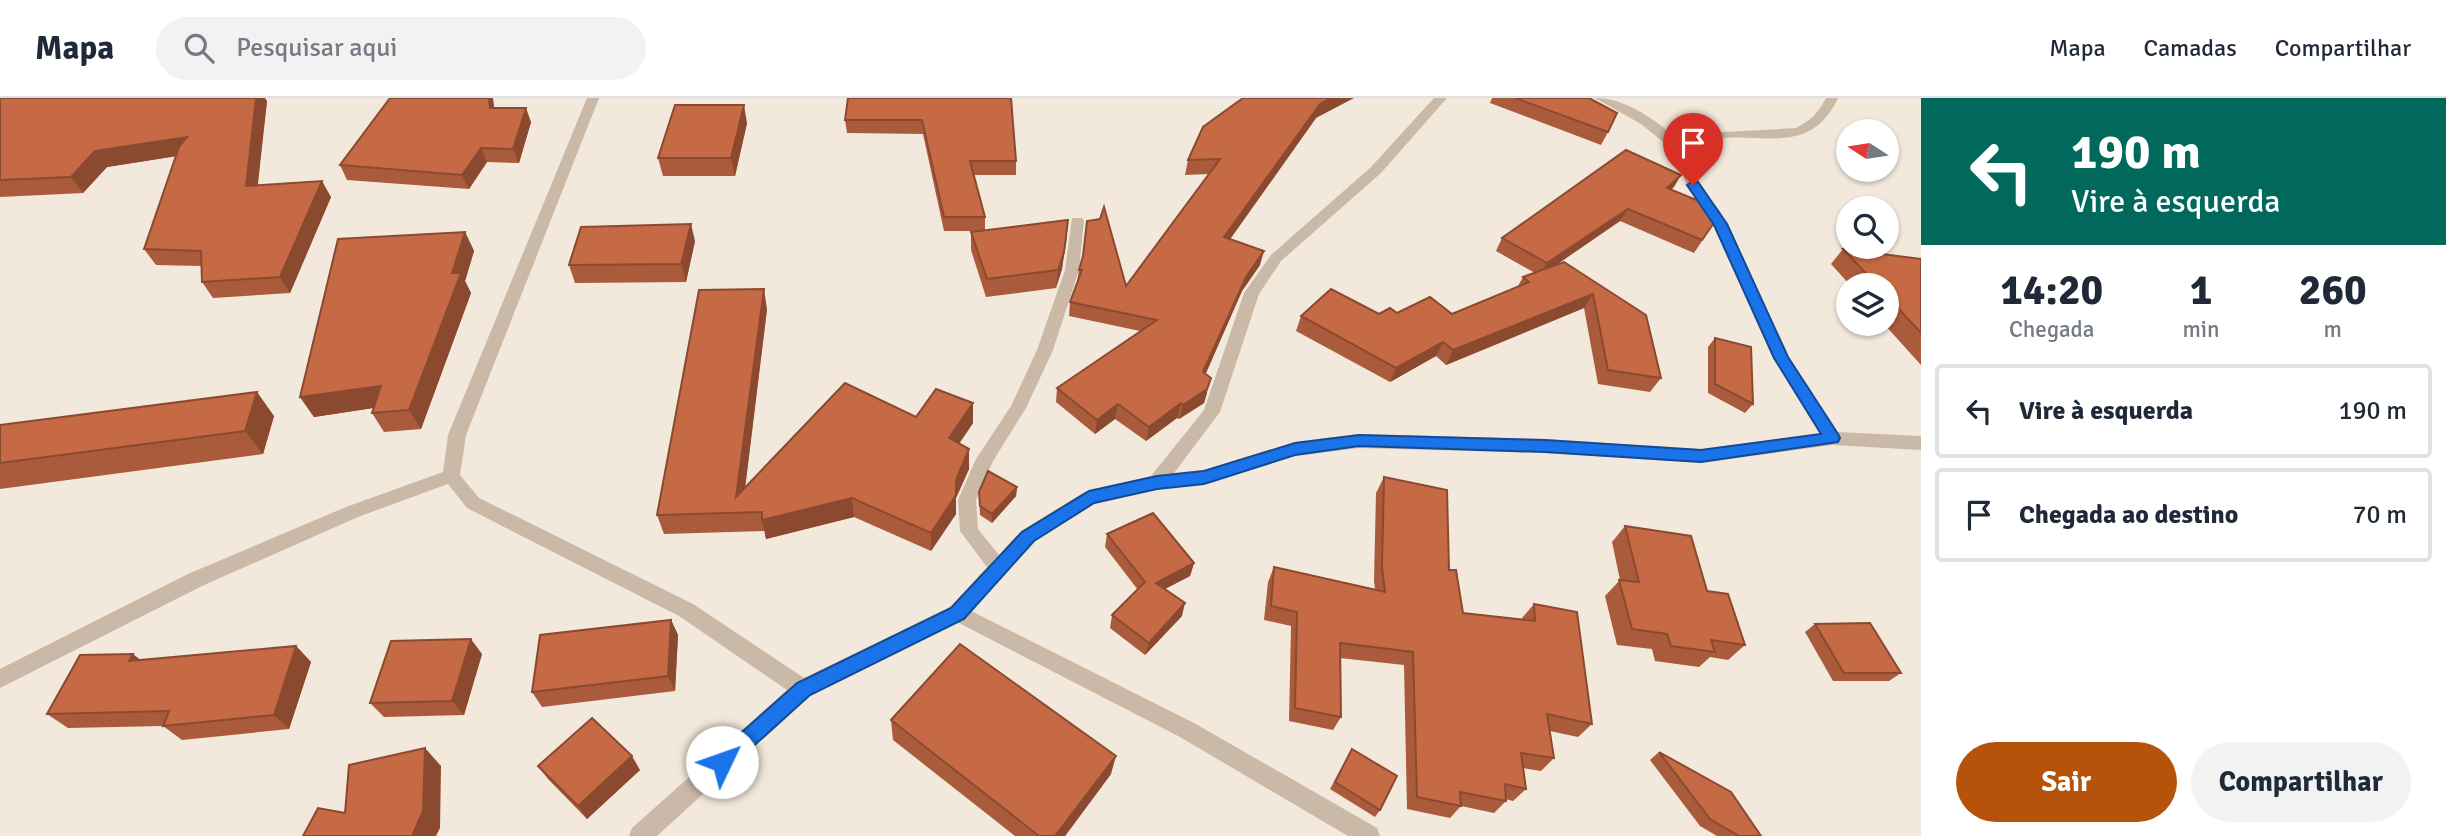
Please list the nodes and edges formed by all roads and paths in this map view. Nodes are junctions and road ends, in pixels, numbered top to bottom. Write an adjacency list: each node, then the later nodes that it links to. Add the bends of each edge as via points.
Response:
1 (593, 98): 9 (street, via 457,435)
2 (1441, 98): 10 (street, via 1376,170 1276,258 1252,293 1212,412)
3 (1601, 98): 5 (street, via 1625,108)
4 (1832, 98): 5 (street, via 1828,112 1814,126 1781,135 1700,138)
5 (1684, 153): 7 (street, via 1693,185 1721,224 1781,358)
6 (1077, 221): 11 (street, via 1072,270 1045,350 967,499 969,531)
7 (1832, 438): 8 (street); 10 (street, via 1701,456 1359,440 1295,449 1204,477)
8 (1921, 443)
9 (451, 476): 13 (street, via 352,512 195,580); 14 (street, via 474,503 686,610)
10 (1157, 482): 11 (street, via 1089,498 1028,536)
11 (999, 568): 12 (street)
12 (957, 613): 14 (street); 16 (street, via 1187,730)
13 (0, 679)
14 (803, 689): 15 (street)
15 (640, 836)
16 (1368, 836)

